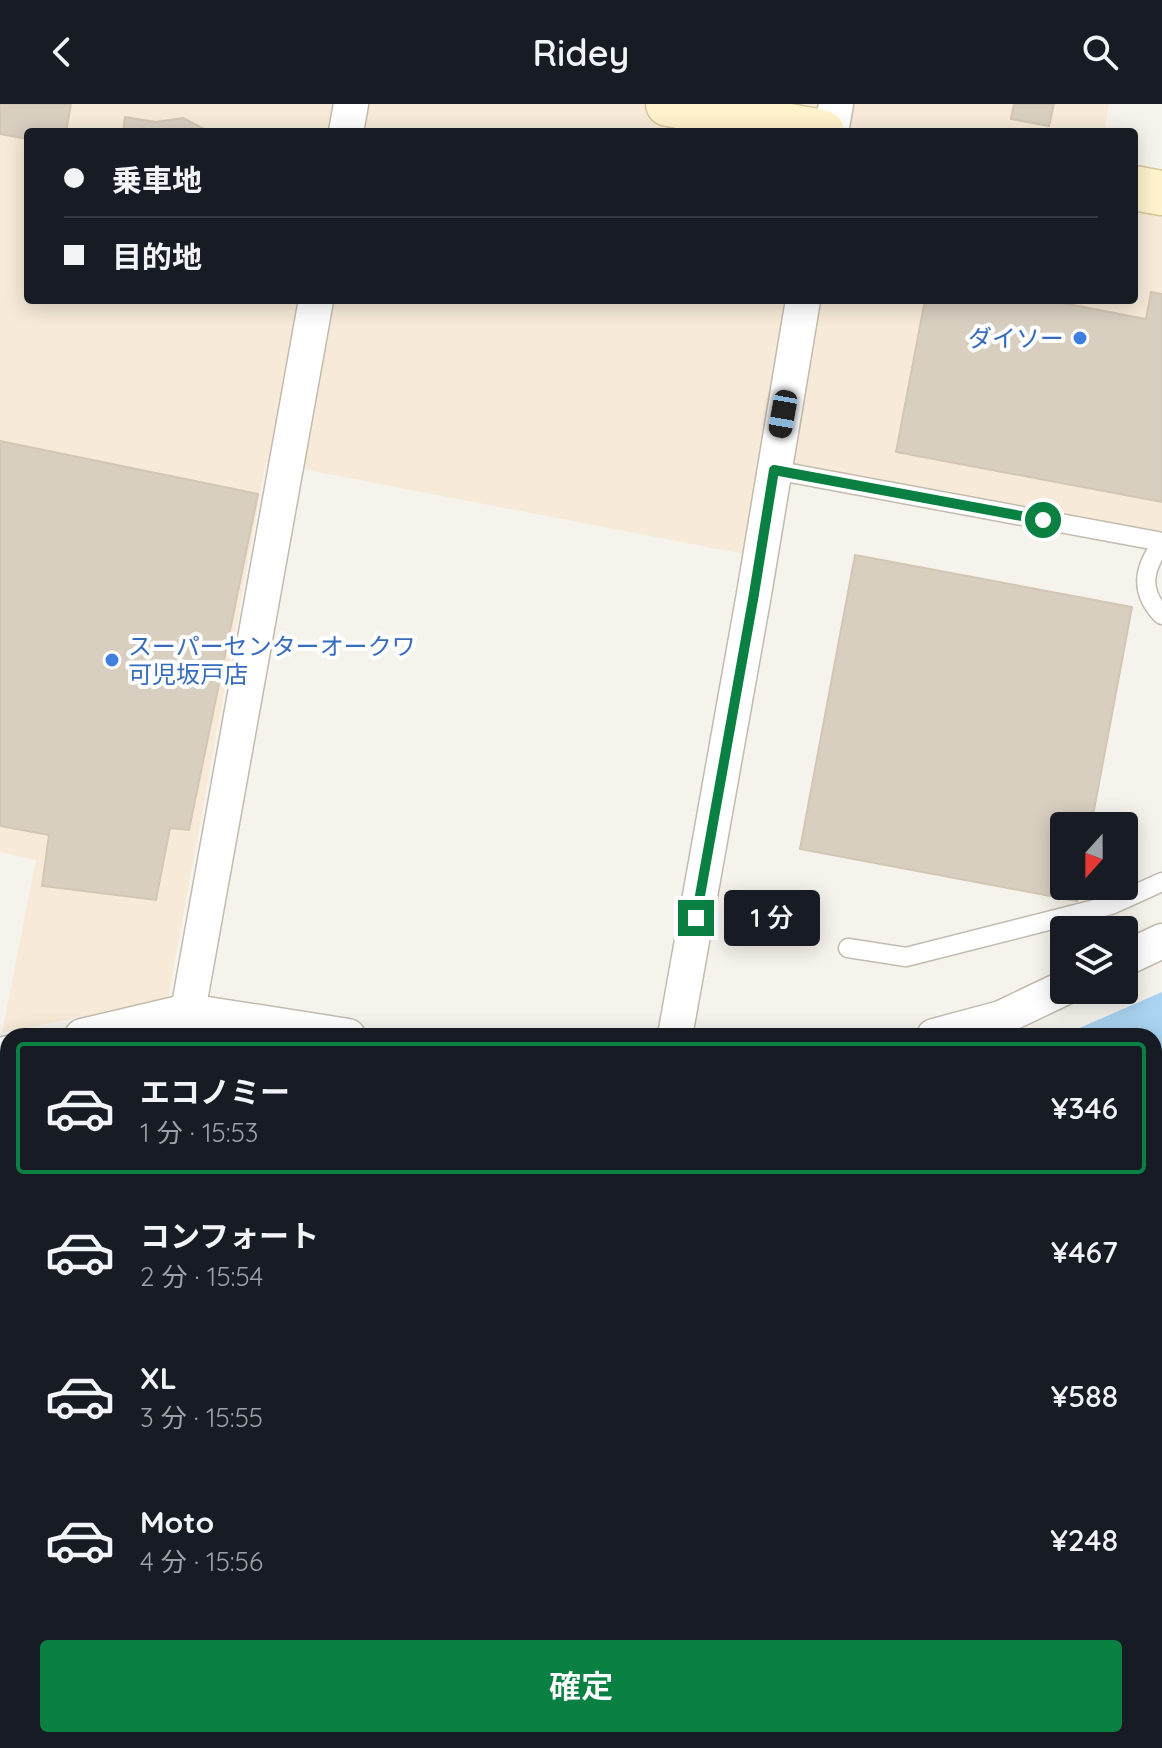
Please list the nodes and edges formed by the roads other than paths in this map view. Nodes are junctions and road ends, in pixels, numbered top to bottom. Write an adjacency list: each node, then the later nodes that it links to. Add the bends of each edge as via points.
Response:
1 (351, 104): 4 (street)
2 (668, 104): 5 (main road)
3 (836, 104): 6 (street)
4 (347, 128)
5 (800, 128)
6 (832, 128)
7 (1138, 189): 8 (main road)
8 (1162, 193)
9 (315, 304): 19 (street)
10 (802, 304): 11 (street)
11 (774, 470): 12 (lane); 22 (street)
12 (1162, 543): 13 (lane, via 1146,577 1151,603)
13 (1162, 615)
14 (1162, 882): 16 (lane, via 1111,905 906,957)
15 (1162, 941): 17 (street)
16 (848, 948)
17 (1138, 952)
18 (1050, 995): 23 (street, via 1001,1018)
19 (188, 1011): 20 (street); 21 (street)
20 (116, 1028)
21 (297, 1028)
22 (676, 1028)
23 (964, 1028)

